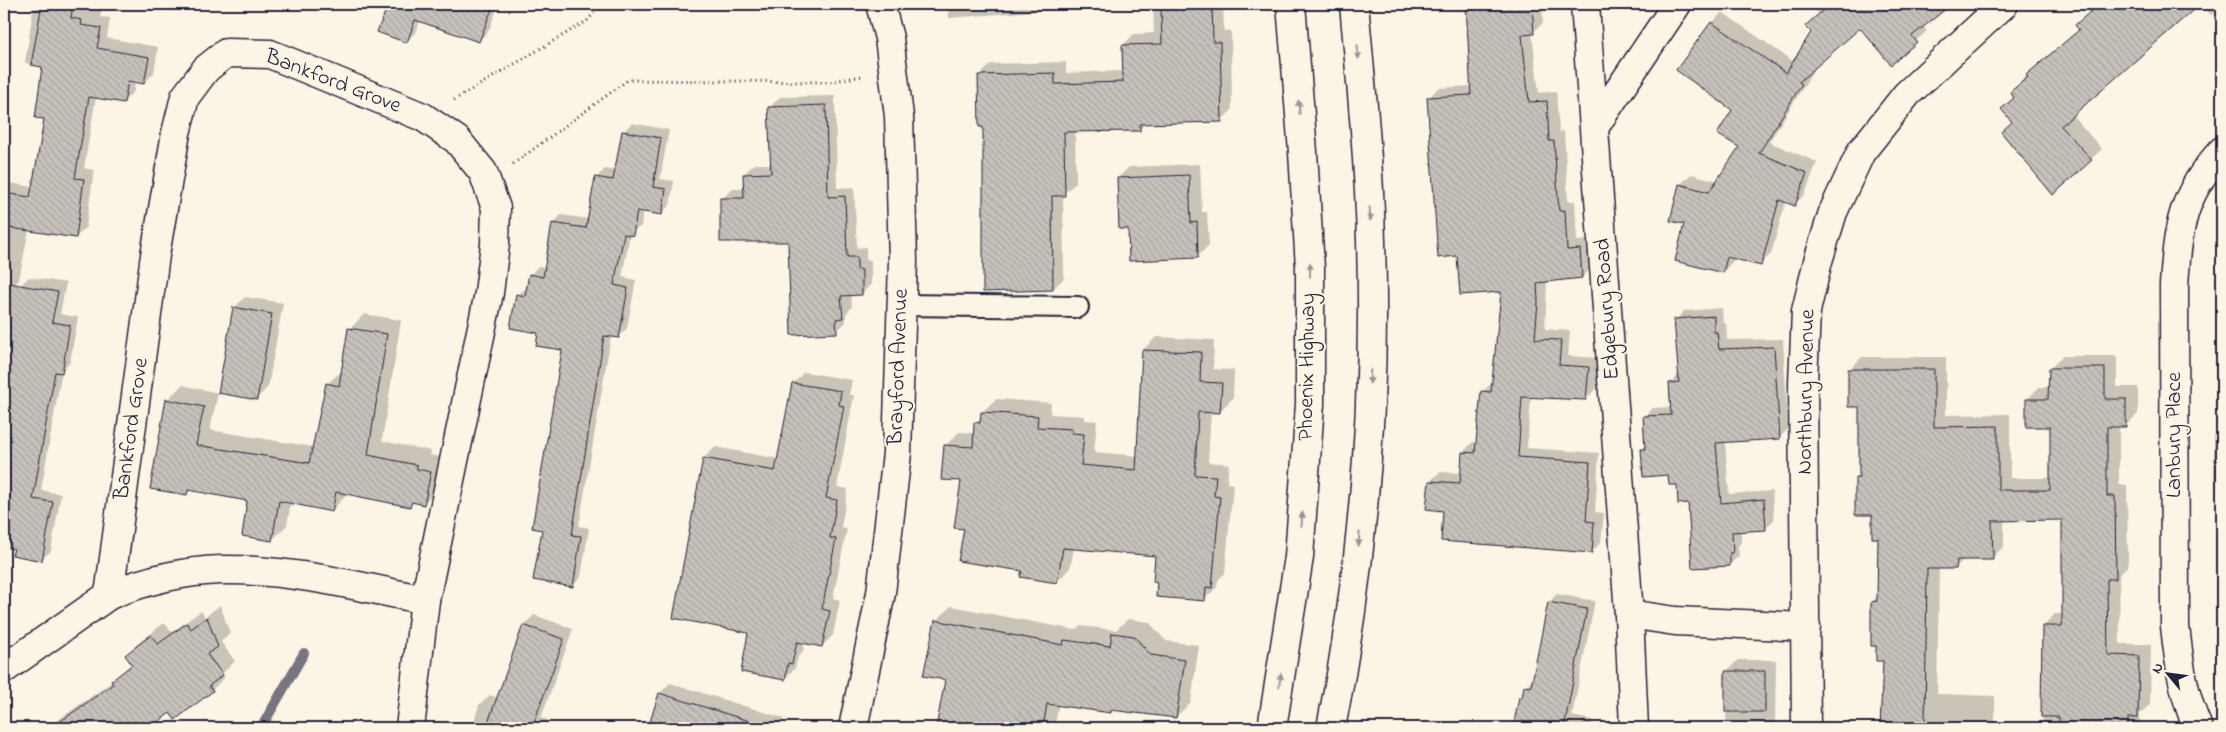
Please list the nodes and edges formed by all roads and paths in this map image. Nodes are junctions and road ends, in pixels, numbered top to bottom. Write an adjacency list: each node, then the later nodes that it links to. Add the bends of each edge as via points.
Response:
1 (602, 4): 9 (path, via 587,21)
2 (880, 4): 8 (street, Brayford Avenue)
3 (1290, 4): 22 (street, Phoenix Highway, one-way to 3, via 1299,557 1310,404 1310,268)
4 (1354, 4): 23 (street, one-way to 23, via 1371,241 1368,449 1354,590)
5 (1585, 4): 10 (street, Edgebury Road)
6 (1677, 4): 10 (street)
7 (2004, 4): 18 (street, Northbury Avenue, via 1907,94 1862,152 1833,212 1806,311 1803,382)
8 (894, 71): 12 (path, via 829,82 628,80); 13 (street, Brayford Avenue, via 899,116)
9 (423, 117): 12 (street, Bankford Grove, via 457,140); 15 (street, Bankford Grove, via 270,54 226,53 206,69 186,97 176,133 155,255)
10 (1595, 126): 17 (street, Edgebury Road)
11 (2222, 151): 26 (street, Lanbury Place, via 2189,198 2177,236 2174,285 2175,626 2180,673 2190,712)
12 (487, 183): 16 (street, Bankford Grove, via 496,208 489,293)
13 (901, 306): 14 (lane); 21 (street, Brayford Avenue, via 897,453 880,593)
14 (1078, 307)
15 (109, 595): 16 (street, via 141,582 220,570 293,575); 19 (street)
16 (425, 600): 20 (street, Bankford Grove)
17 (1630, 614): 18 (street, via 1675,621); 24 (street, Edgebury Road)
18 (1806, 627): 25 (street, Northbury Avenue)
19 (4, 669)
20 (410, 728)
21 (853, 728)
22 (1272, 728)
23 (1331, 728)
24 (1634, 728)
25 (1806, 728)
26 (2198, 728)

